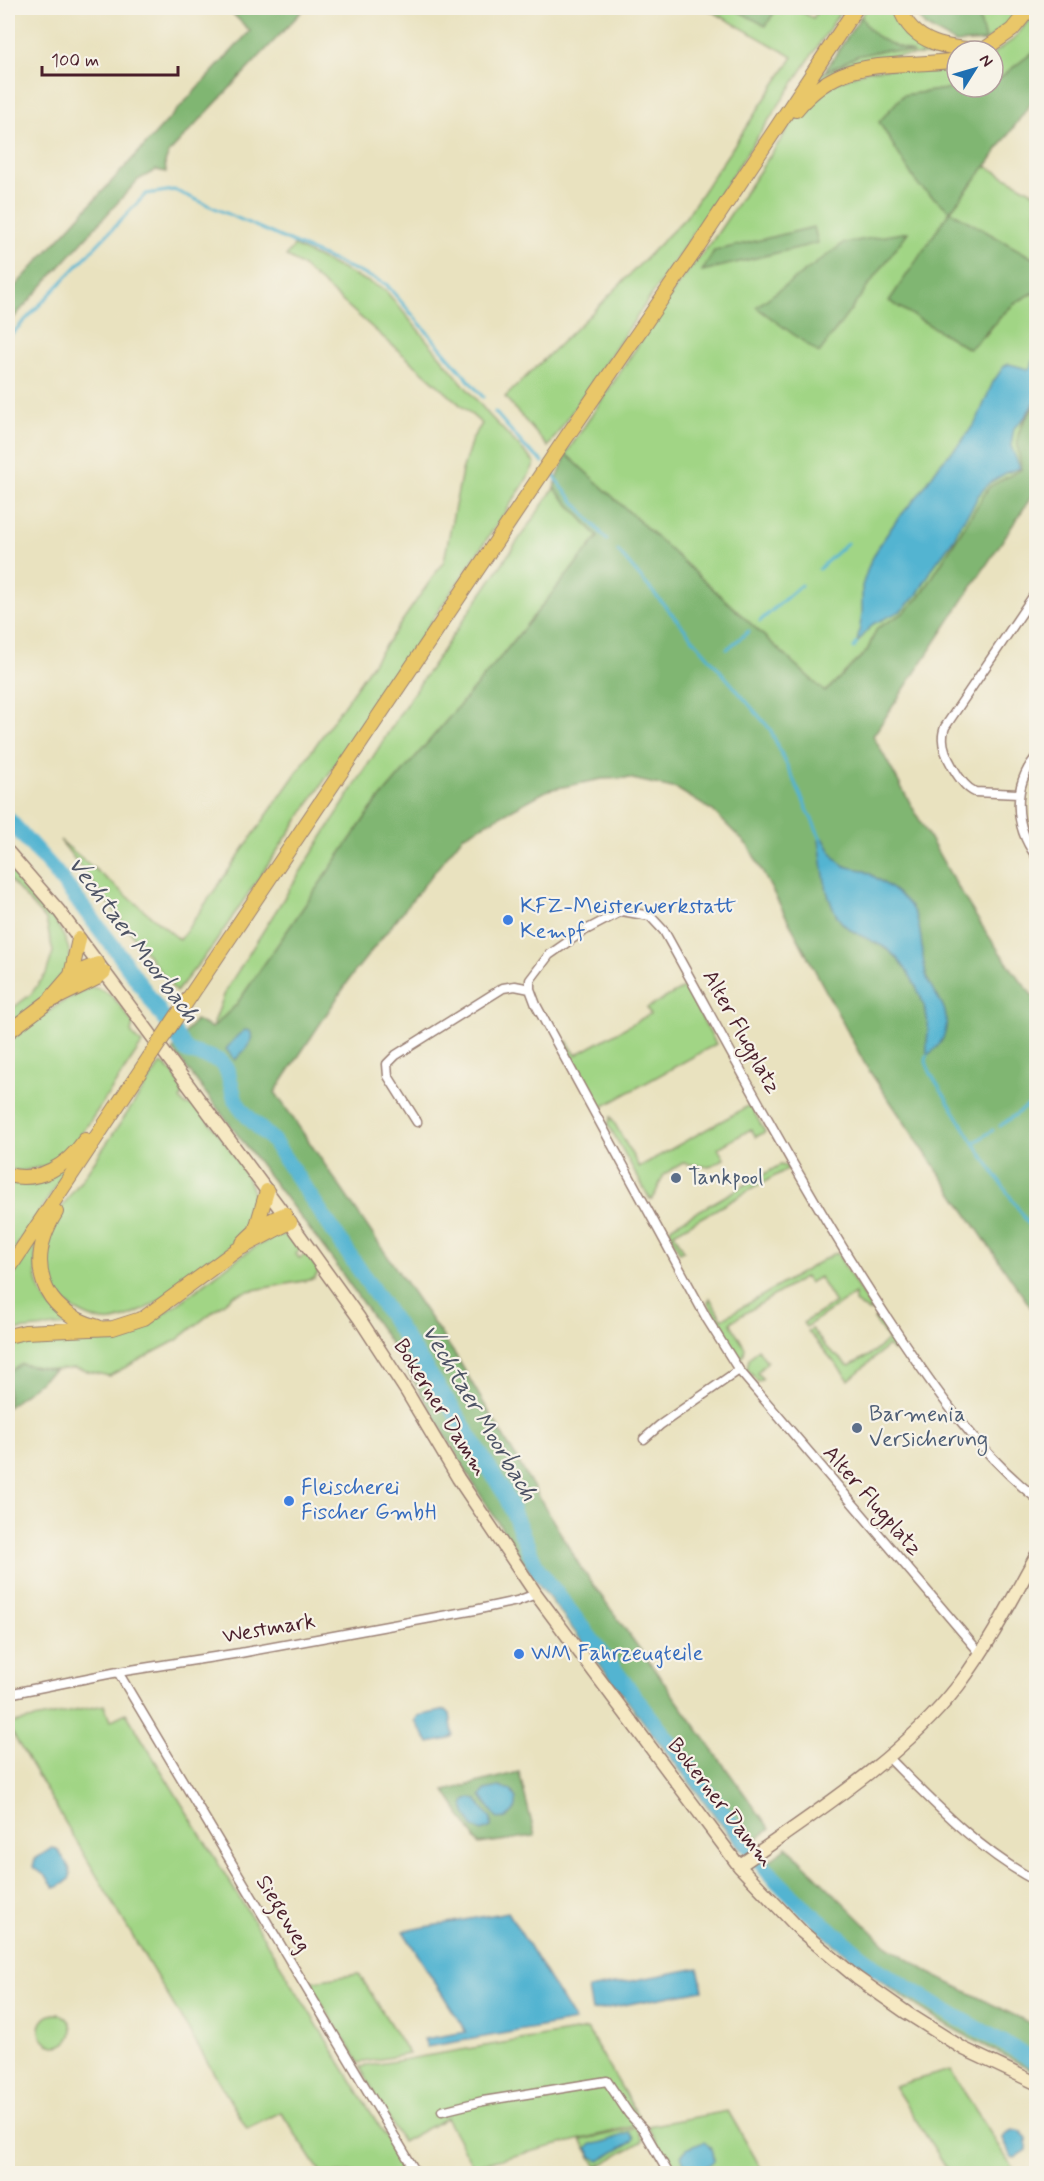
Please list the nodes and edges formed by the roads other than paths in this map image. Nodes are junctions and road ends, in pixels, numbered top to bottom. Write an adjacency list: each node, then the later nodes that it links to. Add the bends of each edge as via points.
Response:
1 (856, 8): 7 (main road)
2 (900, 8): 5 (main road, via 922,36)
3 (1030, 8): 4 (main road)
4 (1000, 39)
5 (945, 47)
6 (945, 61): 7 (main road, via 866,66 828,81 801,104 761,161)
7 (748, 169): 19 (main road, bridge)
8 (1036, 595): 10 (street, via 945,727 943,736 943,745 960,782 968,789)
9 (1036, 757): 10 (street)
10 (1018, 794): 12 (street, via 1019,820)
11 (8, 852): 13 (main road, Bokerner Damm)
12 (1036, 856)
13 (79, 939): 14 (main road, Bokerner Damm); 15 (main road)
14 (101, 968): 15 (main road); 17 (main road, via 97,978); 23 (main road, Bokerner Damm)
15 (71, 975): 17 (main road)
16 (530, 989): 20 (street, via 503,987 387,1064 388,1076); 30 (street, Alter Flugplatz, via 707,1319); 32 (street, Alter Flugplatz, via 530,980 549,955 582,932 622,911 650,916 664,931 864,1283 958,1418 997,1463)
17 (48, 1002): 18 (main road)
18 (8, 1032)
19 (123, 1096): 21 (main road); 22 (main road, via 105,1112 68,1160 36,1176)
20 (417, 1122)
21 (90, 1147): 27 (main road); 28 (main road, via 83,1169 46,1229 39,1264 45,1287 56,1304 73,1317)
22 (8, 1174)
23 (267, 1191): 24 (main road, Bokerner Damm); 25 (main road)
24 (287, 1218): 25 (main road, via 269,1220); 26 (main road); 34 (main road, Bokerner Damm, via 359,1318 458,1478)
25 (256, 1228): 26 (main road)
26 (237, 1250): 28 (main road, via 144,1318)
27 (8, 1270)
28 (103, 1329): 29 (main road)
29 (8, 1336)
30 (739, 1370): 31 (street); 35 (street, Alter Flugplatz)
31 (644, 1439)
32 (1036, 1498)
33 (1036, 1556): 35 (main road)
34 (536, 1594): 36 (street, Westmark, via 475,1610); 39 (main road, Bokerner Damm)
35 (980, 1653): 38 (main road, via 930,1717)
36 (118, 1672): 37 (street, Westmark); 43 (street, Siegeweg)
37 (8, 1694)
38 (888, 1757): 39 (main road); 40 (street, via 944,1813)
39 (739, 1866): 41 (main road, Bokerner Damm, via 802,1932 857,1978 964,2049)
40 (1036, 1881)
41 (1036, 2083)
42 (442, 2111): 44 (street, via 607,2081 643,2129)
43 (417, 2174)
44 (669, 2174)

